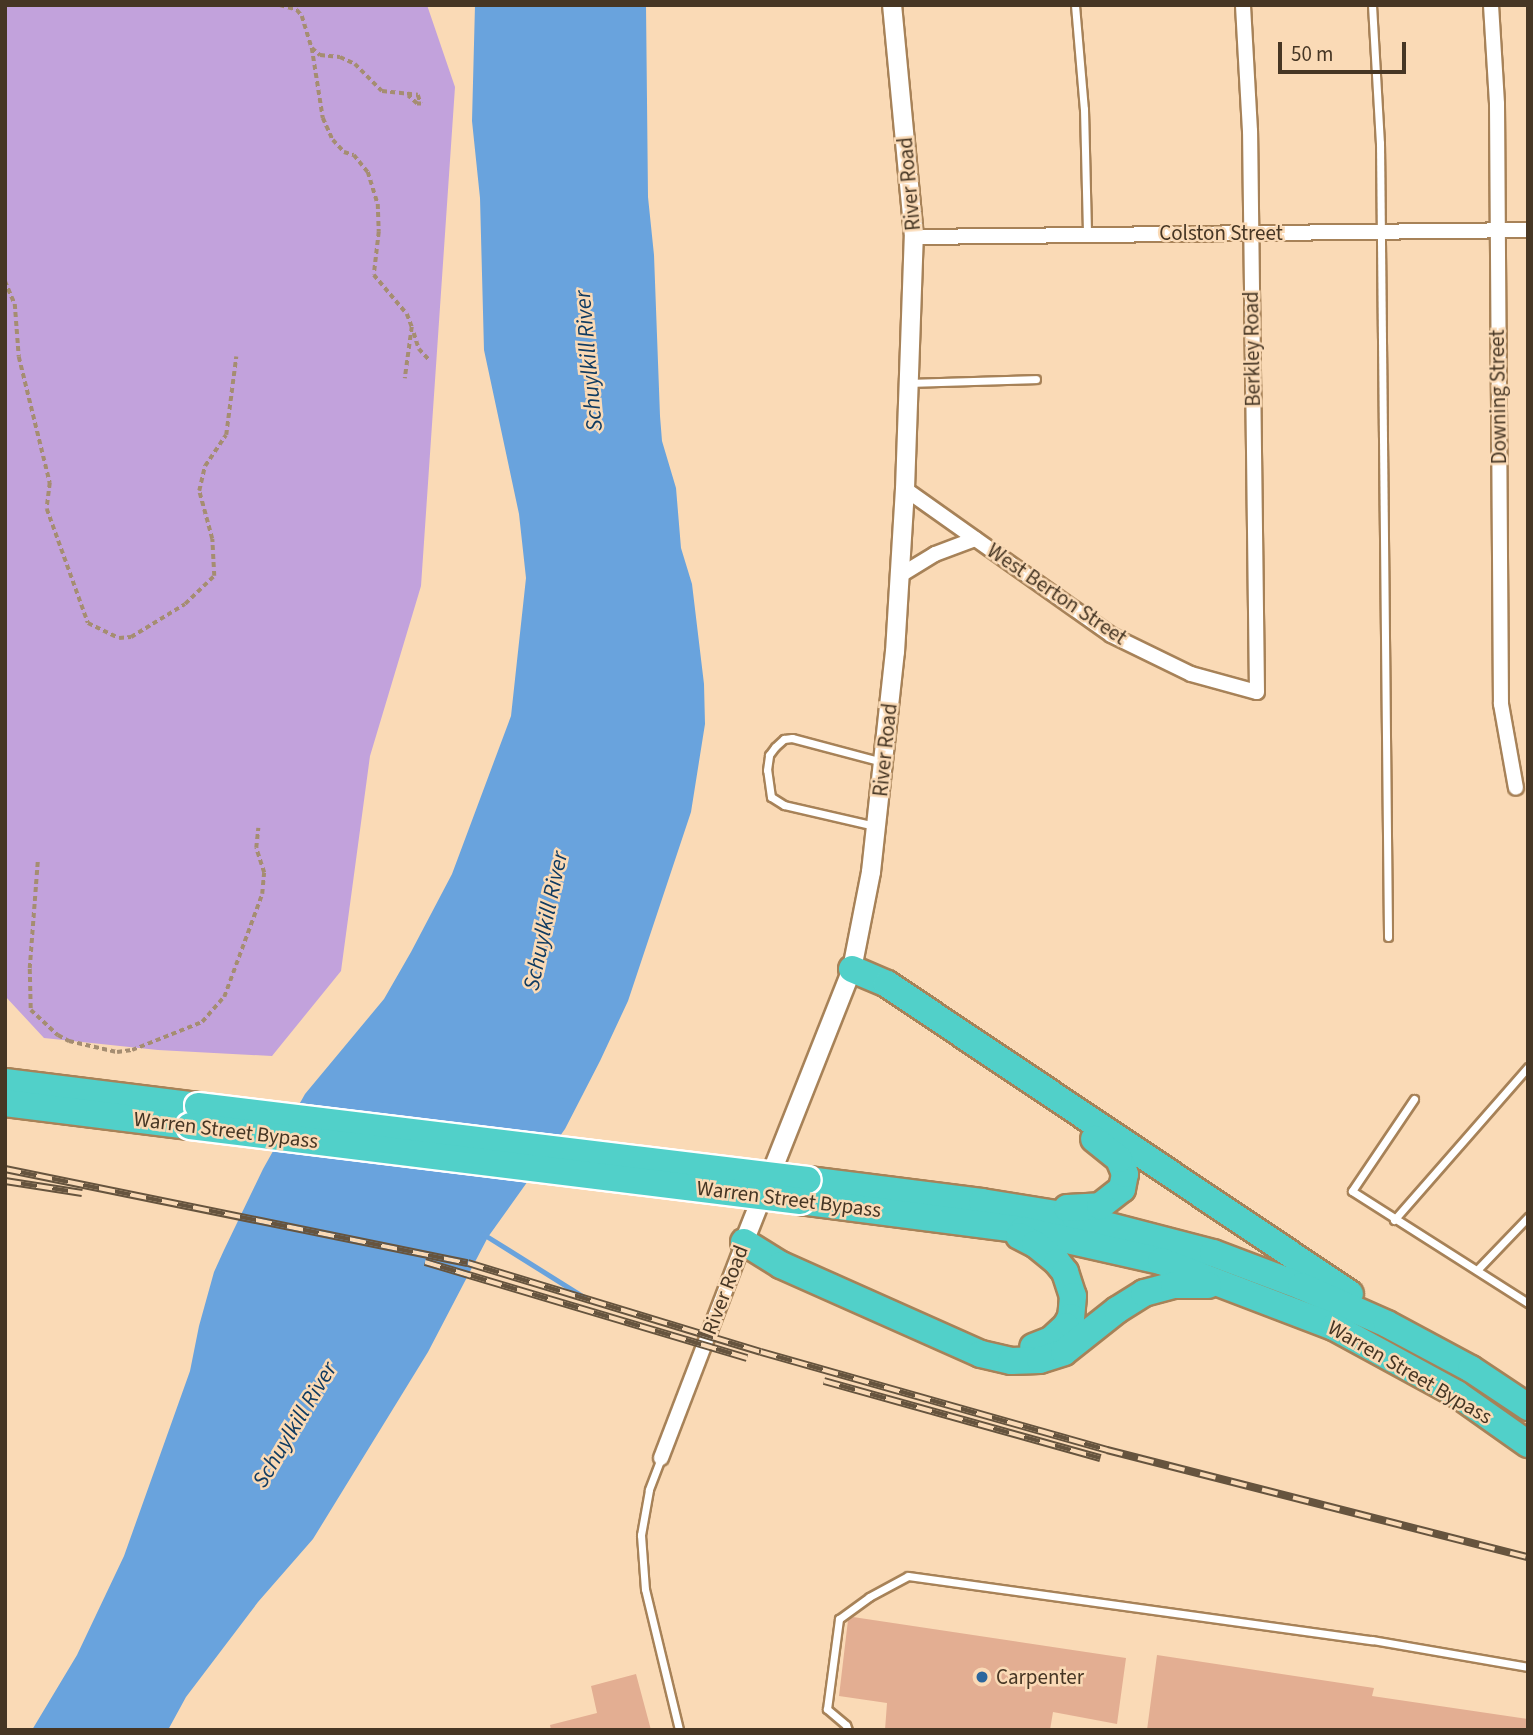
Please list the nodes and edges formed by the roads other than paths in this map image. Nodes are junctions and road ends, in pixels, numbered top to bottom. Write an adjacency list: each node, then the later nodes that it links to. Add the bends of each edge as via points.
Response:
1 (891, 5): 11 (street, River Road)
2 (1075, 5): 10 (lane, via 1084,109)
3 (1243, 5): 7 (street, Berkley Road)
4 (1372, 5): 9 (lane, via 1380,132)
5 (1491, 5): 8 (street, Downing Street)
6 (1528, 230): 8 (street, Colston Street)
7 (1251, 231): 9 (street, Colston Street); 10 (street, Colston Street); 17 (street, Berkley Road)
8 (1497, 231): 9 (street, Colston Street); 19 (street, Downing Street, via 1502,704)
9 (1380, 232): 21 (lane)
10 (1087, 234): 11 (street, Colston Street)
11 (914, 237): 13 (street, River Road)
12 (1036, 379): 13 (lane)
13 (907, 384): 14 (street, River Road)
14 (905, 489): 15 (street, West Berton Street); 16 (street, River Road)
15 (975, 539): 16 (street, West Berton Street, via 935,554); 17 (street, West Berton Street, via 1111,635 1191,674)
16 (900, 576): 18 (street, River Road)
17 (1257, 692)
18 (884, 762): 20 (street, River Road); 20 (lane, via 792,738 775,747 767,770 771,797 785,805)
19 (1516, 788)
20 (876, 826): 22 (street, River Road, via 866,911)
21 (1388, 937)
22 (852, 969): 29 (highway, via 879,995 1107,1148 1123,1166 1122,1189 1109,1202 1089,1208); 33 (street, River Road); 37 (highway, via 887,984)
23 (1528, 1066): 31 (lane)
24 (5, 1082): 27 (highway, Warren Street Bypass)
25 (1414, 1099): 31 (lane, via 1352,1191)
26 (5, 1103): 27 (highway, Warren Street Bypass)
27 (194, 1116): 28 (highway, Warren Street Bypass, bridge)
28 (804, 1191): 29 (highway, Warren Street Bypass); 32 (highway, Warren Street Bypass)
29 (1027, 1209): 37 (highway, Warren Street Bypass, via 1120,1227 1213,1253 1344,1303)
30 (1528, 1217): 34 (lane)
31 (1394, 1220): 34 (lane)
32 (979, 1223): 33 (highway, via 1035,1244 1065,1272 1073,1307 1066,1326 1051,1340 1025,1348 992,1343 786,1253); 35 (highway, Warren Street Bypass, via 1115,1248)
33 (744, 1241): 35 (highway, via 781,1265 981,1354 1011,1361 1040,1360 1064,1352 1130,1301 1158,1288 1202,1283); 40 (street, River Road)
34 (1477, 1270): 36 (lane)
35 (1251, 1293): 39 (highway, Warren Street Bypass, via 1376,1348 1457,1394)
36 (1528, 1303)
37 (1430, 1347): 38 (highway, Warren Street Bypass)
38 (1528, 1407)
39 (1528, 1444)
40 (661, 1458): 42 (lane, via 649,1490 641,1535 645,1589)
41 (1528, 1667): 43 (lane, via 1372,1640 908,1576 839,1619 827,1709)
42 (679, 1730)
43 (848, 1730)

